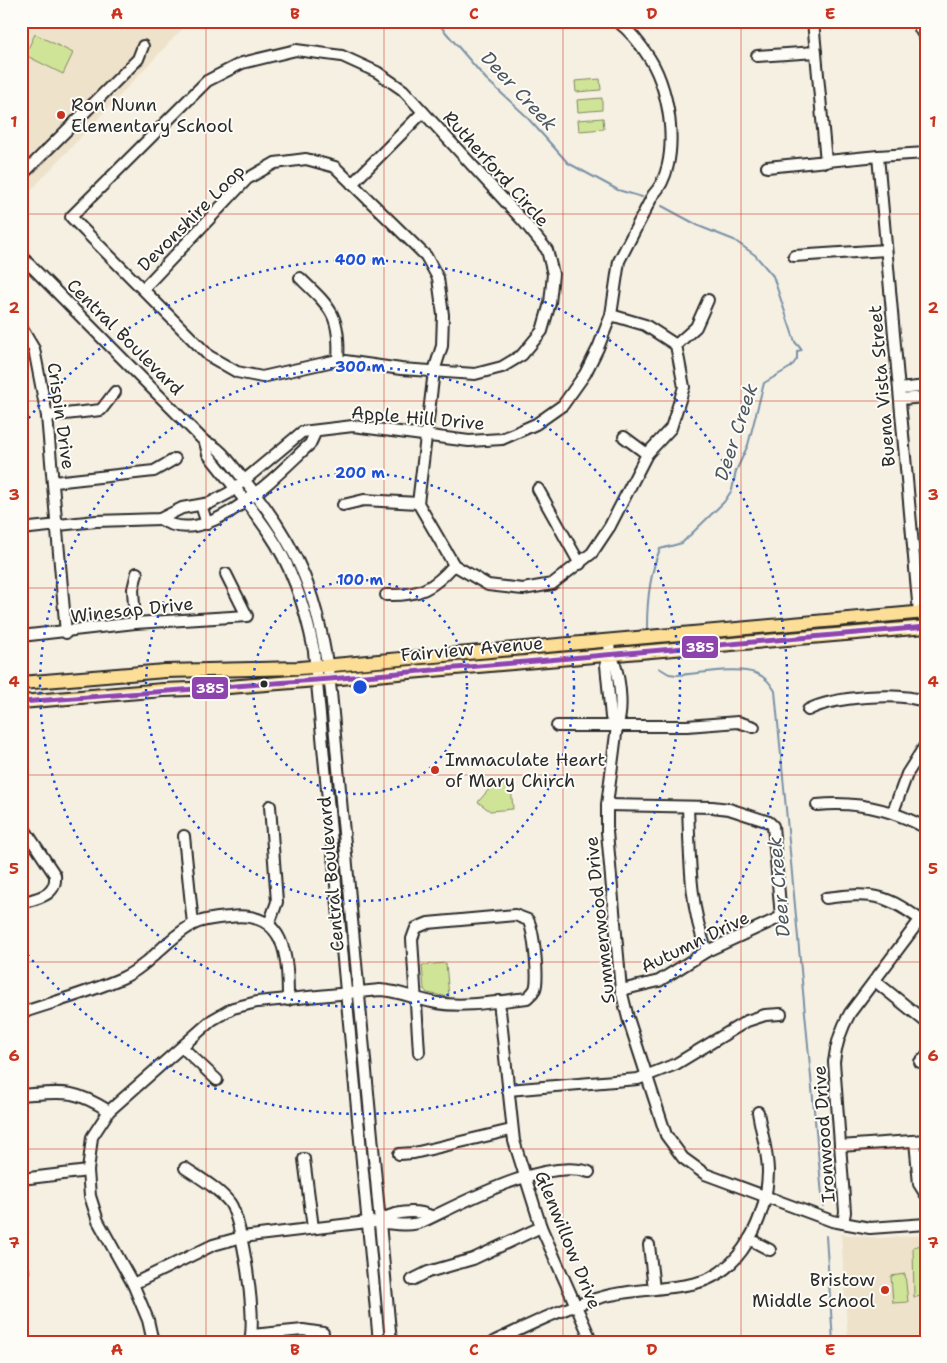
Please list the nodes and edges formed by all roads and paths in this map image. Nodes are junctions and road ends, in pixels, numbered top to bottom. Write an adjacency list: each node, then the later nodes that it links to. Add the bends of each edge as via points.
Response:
1 (617, 21): 4 (street, Apple Hill Drive)
2 (813, 21): 7 (street)
3 (920, 21): 5 (street, via 920,29)
4 (629, 25): 22 (street, Apple Hill Drive, via 651,60 664,90 670,151 666,177 653,195 619,261)
5 (926, 39)
6 (143, 46): 14 (street, via 138,58)
7 (816, 52): 8 (street); 12 (street)
8 (757, 56)
9 (423, 112): 15 (street); 20 (street, Rutherford Circle, via 384,76 342,56 296,50 242,63 207,81 71,217); 26 (street, Rutherford Circle, via 547,250 553,274 550,303 542,331 522,355 502,367 475,374)
10 (926, 153): 11 (street)
11 (878, 156): 12 (street); 16 (street, Buena Vista Street)
12 (826, 162): 13 (street)
13 (766, 167)
14 (21, 176)
15 (352, 184): 20 (street, Devonshire Loop, via 335,167 306,158 275,164 247,179); 26 (street, Devonshire Loop, via 426,256 438,278 443,315 442,346)
16 (886, 250): 18 (street); 29 (street, Buena Vista Street)
17 (21, 256): 35 (street, Central Boulevard)
18 (794, 256)
19 (300, 278): 25 (street, via 328,306 338,324)
20 (144, 288): 25 (street, Rutherford Circle, via 209,356 237,372 262,377)
21 (708, 300): 24 (street, via 696,327)
22 (611, 315): 24 (street, via 645,325); 33 (street, Apple Hill Drive, via 585,374 563,405 536,424 502,439 470,441)
23 (21, 327): 31 (street, Crispin Drive, via 34,349)
24 (676, 345): 37 (street, via 684,387 680,405 670,428)
25 (338, 360): 26 (street, Rutherford Circle)
26 (434, 372): 33 (street, Devonshire Loop)
27 (926, 386): 29 (street)
28 (115, 392): 31 (street, via 100,410)
29 (900, 394): 30 (street); 62 (street, Buena Vista Street)
30 (926, 397)
31 (48, 416): 43 (street, Crispin Drive)
32 (316, 431): 33 (street, Apple Hill Drive, via 353,426); 36 (street, Apple Hill Drive, via 302,432); 38 (street, Apple Hill Drive, via 310,444)
33 (426, 437): 48 (street, Devonshire Loop)
34 (624, 437): 37 (street)
35 (205, 442): 42 (street, Central Boulevard, via 213,444); 44 (street, Central Boulevard, via 208,454)
36 (287, 443): 38 (street); 39 (street, Apple Hill Drive)
37 (647, 454): 57 (street, via 610,526 592,553)
38 (297, 456): 41 (street, Apple Hill Drive)
39 (271, 457): 41 (street); 42 (street, Apple Hill Drive)
40 (175, 459): 43 (street, via 154,471)
41 (282, 470): 46 (street, Apple Hill Drive)
42 (244, 480): 44 (street, Apple Hill Drive); 46 (street, Central Boulevard)
43 (54, 482): 54 (street, Crispin Drive)
44 (234, 488): 47 (street, Central Boulevard); 49 (street, Apple Hill Drive)
45 (538, 490): 57 (street)
46 (255, 493): 47 (street, Apple Hill Drive); 68 (street, Central Boulevard, via 280,528 312,592)
47 (245, 501): 53 (street, Apple Hill Drive); 69 (street, Central Boulevard, via 270,534 300,596 311,635)
48 (418, 503): 50 (street, via 364,500); 58 (street)
49 (201, 505): 51 (street, Apple Hill Drive); 53 (street)
50 (343, 505)
51 (182, 508): 52 (street, Apple Hill Drive); 55 (street)
52 (160, 519): 54 (street, Apple Hill Drive); 55 (street, Apple Hill Drive, via 169,526)
53 (208, 524): 55 (street, Apple Hill Drive)
54 (57, 525): 56 (street, Apple Hill Drive); 65 (street, Crispin Drive)
55 (184, 527)
56 (21, 529)
57 (580, 564): 58 (street, via 552,584 523,588 488,585)
58 (454, 566): 61 (street, via 440,582 423,591 405,596)
59 (137, 573): 63 (street, via 133,589)
60 (226, 574): 63 (street, Winesap Drive, via 247,616)
61 (386, 595)
62 (922, 613): 67 (main road, Fairview Avenue)
63 (135, 623): 65 (street, Winesap Drive)
64 (926, 627): 67 (main road, Fairview Avenue)
65 (66, 633): 66 (street, Winesap Drive)
66 (21, 636)
67 (610, 648): 68 (main road, Fairview Avenue); 70 (main road, Fairview Avenue); 77 (street, Summerwood Drive, via 617,668 621,717)
68 (328, 666): 69 (main road, Fairview Avenue); 70 (street, Central Boulevard)
69 (315, 667): 71 (street, Central Boulevard); 72 (main road, Fairview Avenue, via 165,672)
70 (330, 680): 71 (main road, Fairview Avenue); 96 (street, Central Boulevard)
71 (316, 681): 73 (main road, Fairview Avenue); 97 (street, Central Boulevard)
72 (21, 683)
73 (21, 702)
74 (926, 702): 75 (street, via 891,696 821,704)
75 (808, 710)
76 (557, 726): 77 (street)
77 (617, 726): 78 (street, via 738,722); 80 (street, Summerwood Drive)
78 (754, 727)
79 (926, 744): 84 (street, via 907,774)
80 (607, 805): 83 (street); 95 (street, Summerwood Drive)
81 (817, 805): 84 (street, via 848,804)
82 (270, 806): 92 (street, via 277,902)
83 (688, 807): 93 (street, via 698,929); 93 (street, Autumn Drive, via 729,809 770,822 773,826 782,917)
84 (892, 812): 86 (street)
85 (21, 824): 89 (street, via 55,880 52,891 47,895)
86 (926, 828)
87 (184, 836): 91 (street)
88 (826, 898): 90 (street, via 866,894 881,897 896,903)
89 (21, 903)
90 (923, 922): 94 (street, Ironwood Drive)
91 (193, 924): 92 (street, via 245,915); 101 (street, via 122,978)
92 (269, 924): 99 (street, via 286,950)
93 (707, 951): 95 (street, Autumn Drive, via 659,981)
94 (876, 981): 103 (street); 114 (street, Ironwood Drive, via 850,1013 836,1046 834,1062)
95 (621, 990): 106 (street, Summerwood Drive)
96 (358, 992): 97 (street); 98 (street, via 389,990); 124 (street, Central Boulevard)
97 (345, 993): 99 (street); 125 (street, Central Boulevard)
98 (416, 997): 100 (street, via 446,1004); 100 (street, via 412,934 420,925 515,915 528,920 536,988 527,998); 105 (street)
99 (288, 1000): 104 (street, via 233,1008 212,1020)
100 (499, 1000): 108 (street, Glenwillow Drive)
101 (21, 1013)
102 (781, 1014): 106 (street, via 746,1021 676,1064)
103 (926, 1022)
104 (182, 1047): 107 (street); 110 (street)
105 (419, 1052)
106 (646, 1076): 108 (street); 123 (street, Summerwood Drive, via 666,1135 683,1158 705,1174)
107 (217, 1080)
108 (508, 1090): 112 (street, Glenwillow Drive)
109 (21, 1095): 110 (street, via 67,1092 87,1097)
110 (109, 1111): 118 (street, via 92,1137)
111 (758, 1112): 123 (street, via 767,1166)
112 (512, 1130): 115 (street); 120 (street, Glenwillow Drive)
113 (921, 1141): 114 (street); 122 (street, via 919,1184)
114 (840, 1146): 126 (street, Ironwood Drive)
115 (398, 1154)
116 (304, 1159): 129 (street)
117 (185, 1168): 130 (street, via 231,1204)
118 (88, 1171): 121 (street); 135 (street, via 90,1196 98,1221)
119 (588, 1172): 120 (street, via 569,1168)
120 (524, 1178): 124 (street, via 499,1186 452,1210 431,1216 422,1212 390,1214); 128 (street, Glenwillow Drive)
121 (21, 1179)
122 (926, 1195)
123 (764, 1197): 126 (street, Summerwood Drive); 131 (street)
124 (379, 1221): 125 (street); 143 (street, Central Boulevard)
125 (367, 1222): 129 (street); 142 (street, Central Boulevard)
126 (844, 1223): 127 (street, Summerwood Drive, via 870,1228)
127 (926, 1224)
128 (541, 1227): 134 (street, via 472,1259); 137 (street, Glenwillow Drive)
129 (314, 1228): 130 (street)
130 (242, 1237): 135 (street, via 213,1245); 139 (street)
131 (749, 1239): 133 (street); 136 (street, via 734,1262 713,1276 697,1283)
132 (649, 1245): 136 (street)
133 (770, 1250)
134 (412, 1280)
135 (133, 1284): 140 (street)
136 (654, 1289): 137 (street, via 621,1293)
137 (576, 1305): 138 (street); 145 (street, Glenwillow Drive)
138 (511, 1338): 144 (street)
139 (251, 1339): 141 (street, via 303,1330 323,1333)
140 (153, 1342)
141 (324, 1342)
142 (379, 1342)
143 (391, 1342)
144 (493, 1342)
145 (592, 1342)

